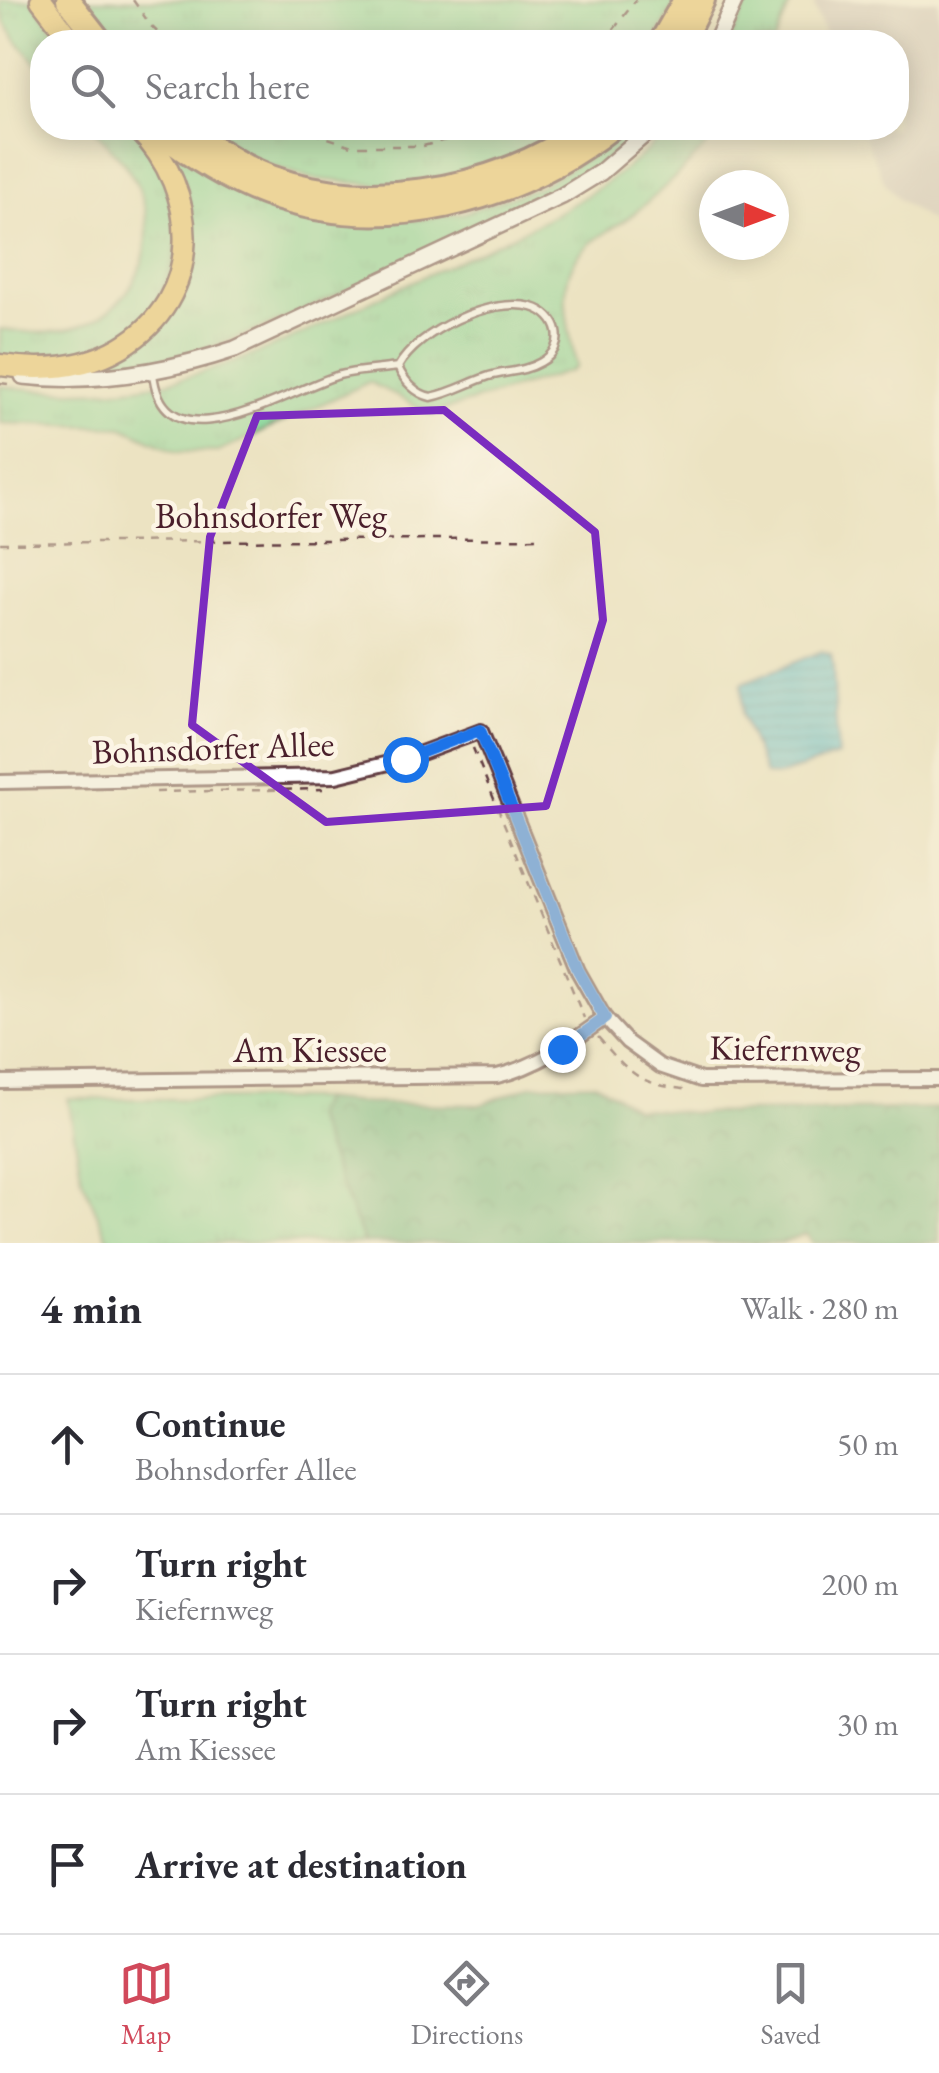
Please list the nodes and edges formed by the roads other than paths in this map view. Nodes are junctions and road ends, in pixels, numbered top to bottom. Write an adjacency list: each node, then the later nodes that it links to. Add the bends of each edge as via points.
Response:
1 (40, 0): 6 (highway)
2 (68, 0): 7 (highway)
3 (684, 0): 8 (highway)
4 (703, 0): 9 (highway)
5 (735, 0): 10 (street)
6 (64, 30)
7 (92, 30)
8 (668, 30)
9 (688, 30)
10 (721, 30)
11 (149, 140): 17 (highway, via 183,210 184,258 166,302 133,340 106,354 61,368)
12 (171, 140): 15 (highway, via 266,195 382,214 433,210 522,183)
13 (204, 140): 14 (highway, via 253,170 319,188 375,192 482,180)
14 (564, 140)
15 (595, 140)
16 (638, 140): 19 (street, via 601,172 536,210 286,328 200,361)
17 (0, 365)
18 (398, 367): 18 (lane, via 420,340 488,310 528,305 545,312 559,336 544,362 440,395 423,396); 19 (lane, via 339,374 231,416 197,422 178,417 158,399)
19 (152, 371): 20 (street, via 74,379)
20 (0, 374)
21 (480, 730): 22 (street, Bohnsdorfer Allee, via 336,776); 23 (street, Kiefernweg, via 578,970)
22 (0, 782)
23 (605, 1018): 24 (street, Kiefernweg, via 660,1066 701,1080); 25 (street, Am Kiessee, via 527,1069 497,1076)
24 (939, 1079)
25 (0, 1082)

